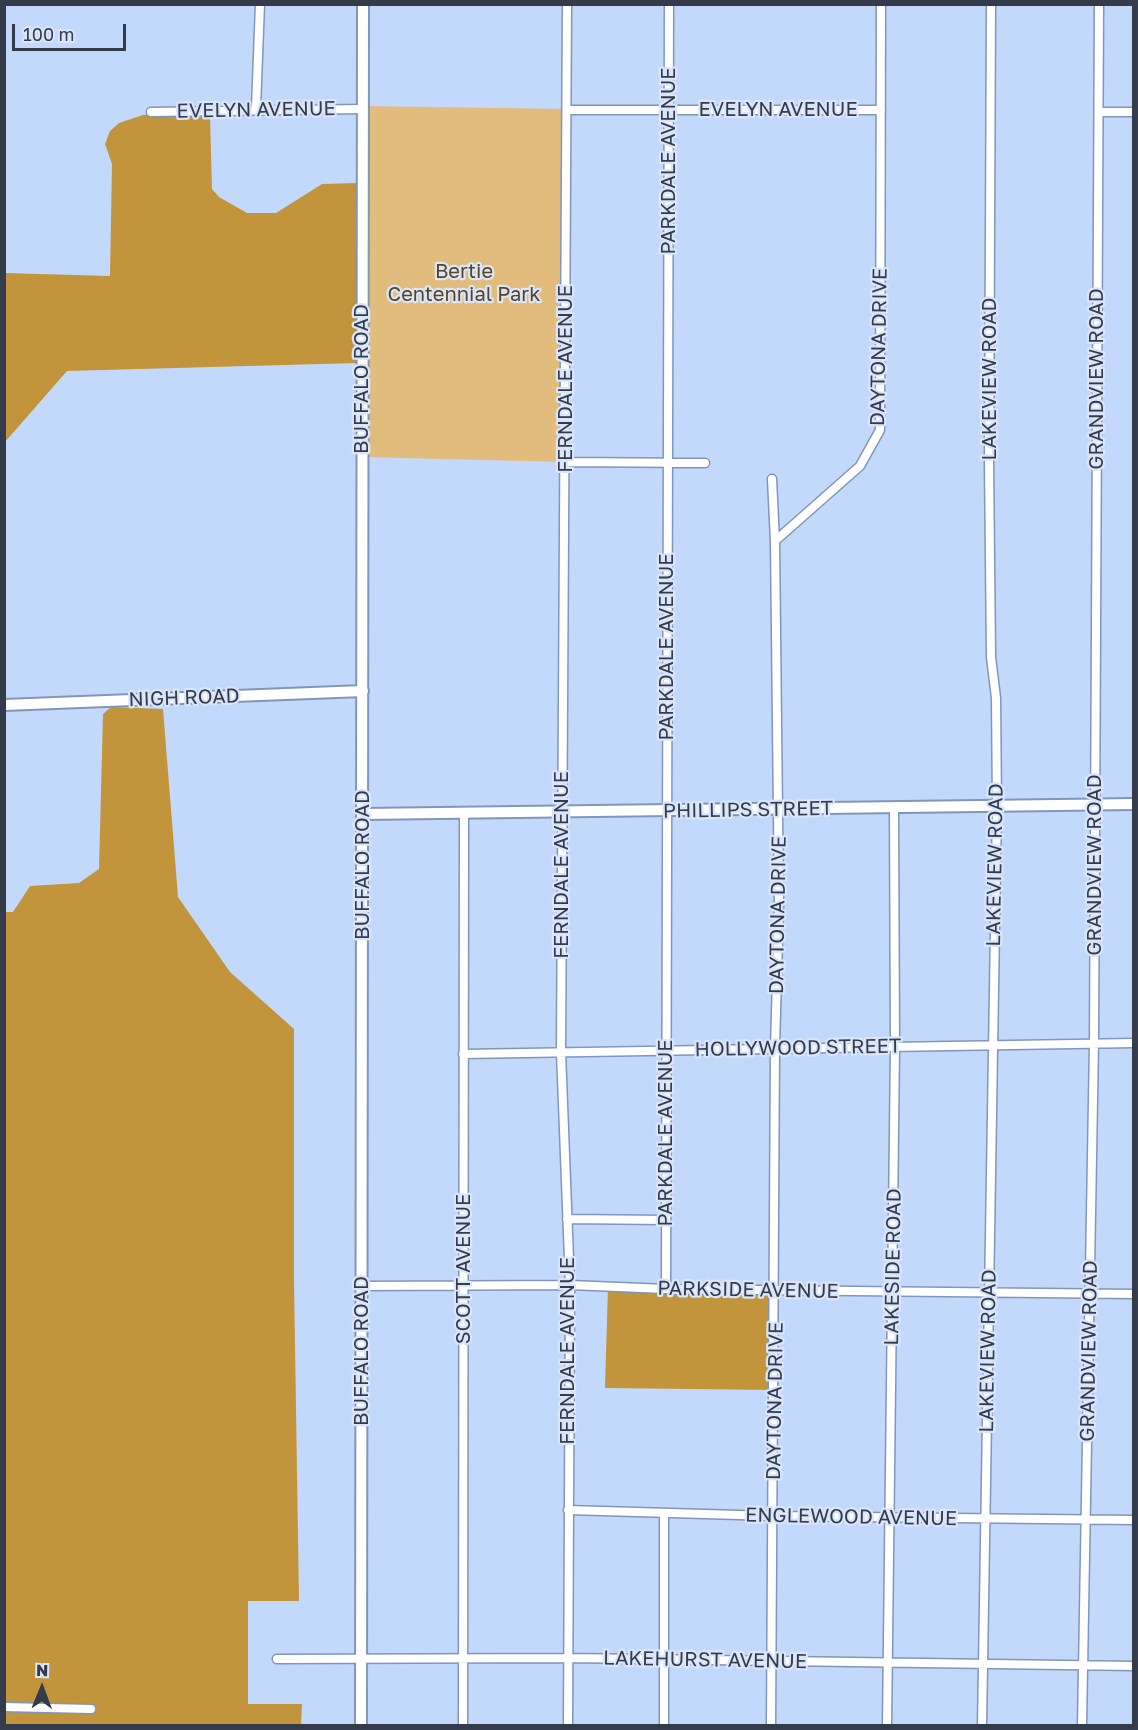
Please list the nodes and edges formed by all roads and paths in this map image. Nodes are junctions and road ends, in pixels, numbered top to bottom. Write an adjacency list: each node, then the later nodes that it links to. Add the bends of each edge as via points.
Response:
1 (260, 4): 8 (street)
2 (363, 4): 9 (street, BUFFALO ROAD)
3 (567, 4): 11 (street, FERNDALE AVENUE)
4 (669, 4): 10 (street, PARKDALE AVENUE)
5 (881, 4): 12 (street, DAYTONA DRIVE)
6 (990, 4): 25 (street, LAKEVIEW ROAD, via 989,462)
7 (1099, 4): 14 (street, GRANDVIEW ROAD)
8 (256, 108): 9 (street, EVELYN AVENUE); 13 (street, EVELYN AVENUE)
9 (362, 109): 21 (street, BUFFALO ROAD)
10 (669, 109): 11 (street, EVELYN AVENUE); 12 (street, EVELYN AVENUE); 16 (street, PARKDALE AVENUE)
11 (567, 110): 17 (street, FERNDALE AVENUE)
12 (881, 110): 20 (street, DAYTONA DRIVE, via 880,430 861,466)
13 (151, 112)
14 (1099, 112): 15 (street); 24 (street, GRANDVIEW ROAD)
15 (1134, 112)
16 (668, 461): 17 (street); 18 (street); 29 (street, PARKDALE AVENUE)
17 (566, 462): 28 (street, FERNDALE AVENUE)
18 (705, 463)
19 (772, 479): 20 (street)
20 (775, 541): 27 (street, DAYTONA DRIVE)
21 (363, 690): 22 (street, NIGH ROAD); 31 (street, BUFFALO ROAD)
22 (4, 705)
23 (1134, 804): 24 (street, PHILLIPS STREET)
24 (1095, 805): 25 (street, PHILLIPS STREET); 33 (street, GRANDVIEW ROAD)
25 (996, 806): 26 (street, PHILLIPS STREET); 35 (street, LAKEVIEW ROAD)
26 (894, 808): 27 (street, PHILLIPS STREET); 34 (street, LAKESIDE ROAD)
27 (779, 809): 29 (street, PHILLIPS STREET); 36 (street, DAYTONA DRIVE)
28 (563, 811): 29 (street, PHILLIPS STREET); 30 (street, PHILLIPS STREET); 38 (street, FERNDALE AVENUE)
29 (666, 811): 37 (street, PARKDALE AVENUE)
30 (464, 813): 31 (street, PHILLIPS STREET); 39 (street, SCOTT AVENUE)
31 (363, 814): 43 (street, BUFFALO ROAD)
32 (1134, 1042): 33 (street, HOLLYWOOD STREET)
33 (1095, 1043): 35 (street, HOLLYWOOD STREET); 49 (street, GRANDVIEW ROAD)
34 (895, 1046): 35 (street, HOLLYWOOD STREET); 36 (street, HOLLYWOOD STREET); 47 (street, LAKESIDE ROAD)
35 (992, 1046): 48 (street, LAKEVIEW ROAD)
36 (776, 1048): 37 (street, HOLLYWOOD STREET); 46 (street, DAYTONA DRIVE)
37 (666, 1051): 38 (street, HOLLYWOOD STREET); 41 (street, PARKDALE AVENUE)
38 (561, 1052): 39 (street, HOLLYWOOD STREET); 40 (street, FERNDALE AVENUE)
39 (463, 1054): 44 (street, SCOTT AVENUE)
40 (567, 1219): 41 (street); 42 (street, FERNDALE AVENUE)
41 (666, 1220): 45 (street, PARKDALE AVENUE)
42 (570, 1285): 44 (street, PARKSIDE AVENUE); 45 (street, PARKSIDE AVENUE); 51 (street, FERNDALE AVENUE)
43 (362, 1286): 44 (street, PARKSIDE AVENUE); 60 (street, BUFFALO ROAD)
44 (464, 1286): 61 (street, SCOTT AVENUE)
45 (666, 1289): 46 (street, PARKSIDE AVENUE)
46 (776, 1290): 47 (street, PARKSIDE AVENUE); 53 (street, DAYTONA DRIVE)
47 (893, 1292): 48 (street, PARKSIDE AVENUE); 54 (street, LAKESIDE ROAD)
48 (989, 1292): 49 (street, PARKSIDE AVENUE); 55 (street, LAKEVIEW ROAD)
49 (1090, 1294): 50 (street, PARKSIDE AVENUE); 56 (street, GRANDVIEW ROAD)
50 (1134, 1294)
51 (568, 1510): 52 (street, ENGLEWOOD AVENUE); 58 (street, FERNDALE AVENUE)
52 (664, 1514): 53 (street, ENGLEWOOD AVENUE); 62 (street)
53 (773, 1516): 54 (street, ENGLEWOOD AVENUE); 63 (street, DAYTONA DRIVE)
54 (890, 1517): 55 (street, ENGLEWOOD AVENUE); 64 (street, LAKESIDE ROAD)
55 (985, 1519): 56 (street, ENGLEWOOD AVENUE); 65 (street, LAKEVIEW ROAD)
56 (1086, 1520): 57 (street, ENGLEWOOD AVENUE); 66 (street, GRANDVIEW ROAD)
57 (1134, 1520)
58 (570, 1658): 61 (street, LAKEHURST AVENUE); 62 (street, LAKEHURST AVENUE); 72 (street, FERNDALE AVENUE)
59 (277, 1659): 60 (street, LAKEHURST AVENUE)
60 (361, 1659): 61 (street, LAKEHURST AVENUE); 70 (street, BUFFALO ROAD)
61 (463, 1660): 71 (street, SCOTT AVENUE)
62 (664, 1660): 63 (street, LAKEHURST AVENUE); 73 (street)
63 (772, 1662): 64 (street, LAKEHURST AVENUE); 74 (street, DAYTONA DRIVE)
64 (889, 1663): 65 (street, LAKEHURST AVENUE); 75 (street, LAKESIDE ROAD)
65 (983, 1664): 66 (street, LAKEHURST AVENUE); 76 (street, LAKEVIEW ROAD)
66 (1083, 1665): 67 (street, LAKEHURST AVENUE); 77 (street, GRANDVIEW ROAD)
67 (1134, 1666)
68 (4, 1707): 69 (street)
69 (91, 1709)
70 (361, 1725)
71 (463, 1725)
72 (568, 1725)
73 (664, 1725)
74 (771, 1725)
75 (887, 1725)
76 (982, 1725)
77 (1082, 1725)

